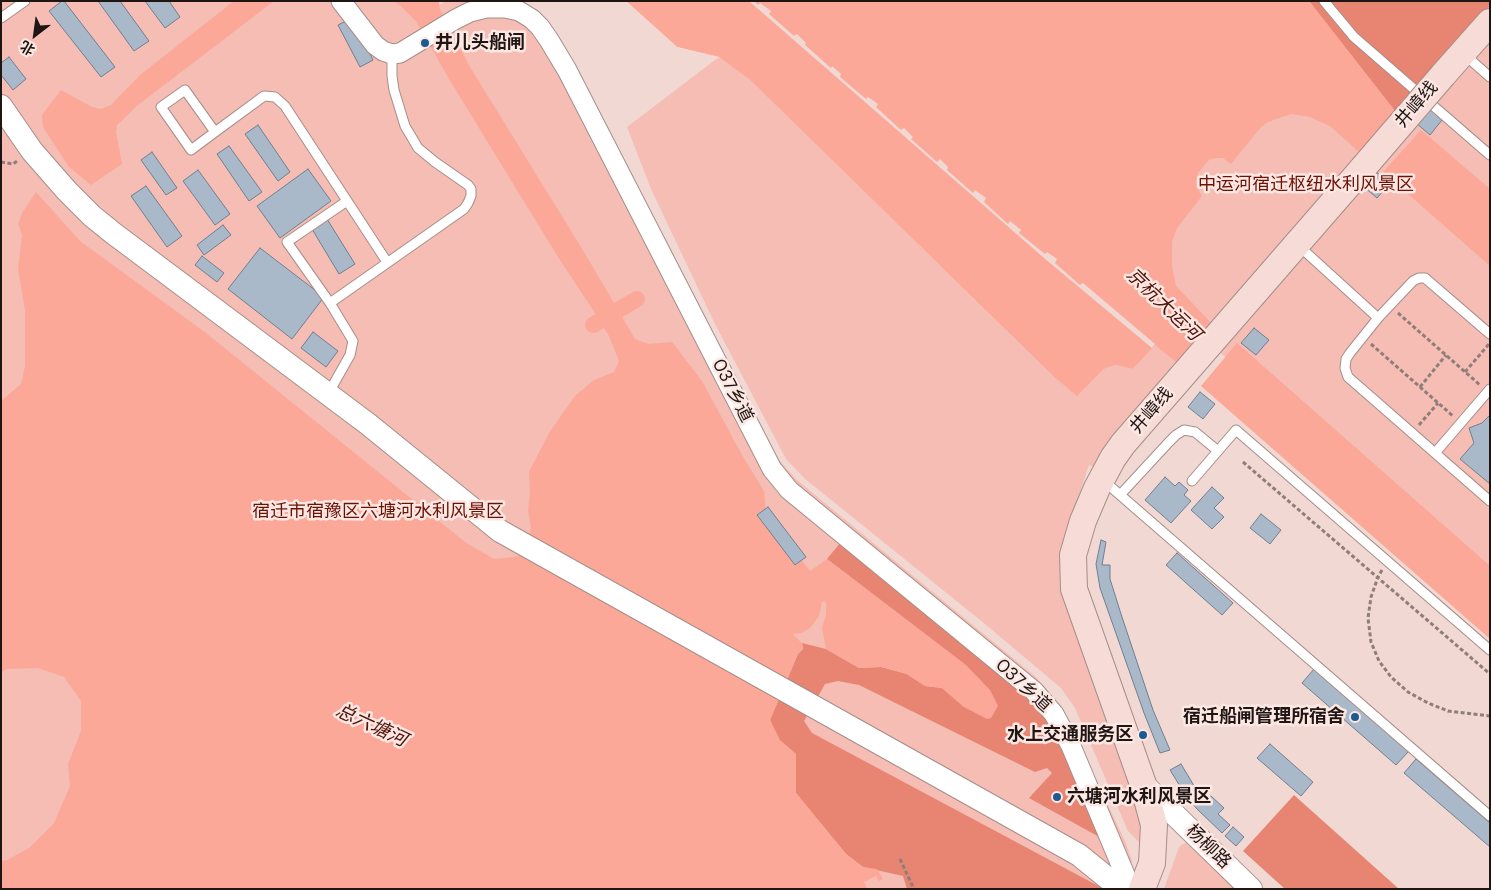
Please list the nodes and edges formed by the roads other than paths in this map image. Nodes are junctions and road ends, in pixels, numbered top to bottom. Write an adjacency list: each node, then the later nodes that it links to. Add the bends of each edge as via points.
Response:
1 (25, 1): 4 (lane)
2 (341, 1): 6 (street, via 375,45 383,51)
3 (1324, 1): 11 (lane, via 1354,37)
4 (1, 18)
5 (1490, 22): 7 (main road, 井嶂线)
6 (399, 52): 14 (lane, via 392,76 405,126 418,148 468,184 471,193 464,209); 29 (street, 037乡道, via 456,19 486,8 519,11 540,27 571,79 772,469 790,490 1044,702 1071,746)
7 (1463, 53): 8 (lane); 13 (main road, 井嶂线, bridge)
8 (1490, 77)
9 (1, 106): 19 (street, via 32,151 92,216)
10 (214, 132): 10 (lane, via 190,150 161,107 185,90); 12 (lane, via 264,96 274,96 285,106)
11 (1490, 155)
12 (347, 201): 14 (lane); 15 (lane, via 287,242)
13 (1289, 252): 16 (lane); 23 (main road, 井嶂线, via 1113,458)
14 (388, 262): 15 (lane)
15 (330, 303): 19 (lane, via 353,340 350,355)
16 (1378, 318): 17 (lane, via 1413,280 1425,278); 21 (lane, via 1346,360 1348,377)
17 (1490, 334)
18 (1489, 390): 21 (lane)
19 (328, 394): 28 (street, via 500,531 1079,855)
20 (1218, 451): 22 (lane); 23 (lane, via 1195,432 1184,430); 25 (lane, via 1236,430)
21 (1435, 453): 24 (lane)
22 (1192, 481)
23 (1111, 487): 26 (main road, 井嶂线, via 1083,521 1073,555 1074,589); 27 (lane)
24 (1490, 501)
25 (1490, 650)
26 (1143, 784): 30 (main road, 井嶂线, via 1154,825 1152,862); 31 (street, 杨柳路)
27 (1490, 816)
28 (1121, 889)
29 (1130, 889)
30 (1142, 889)
31 (1252, 889)

